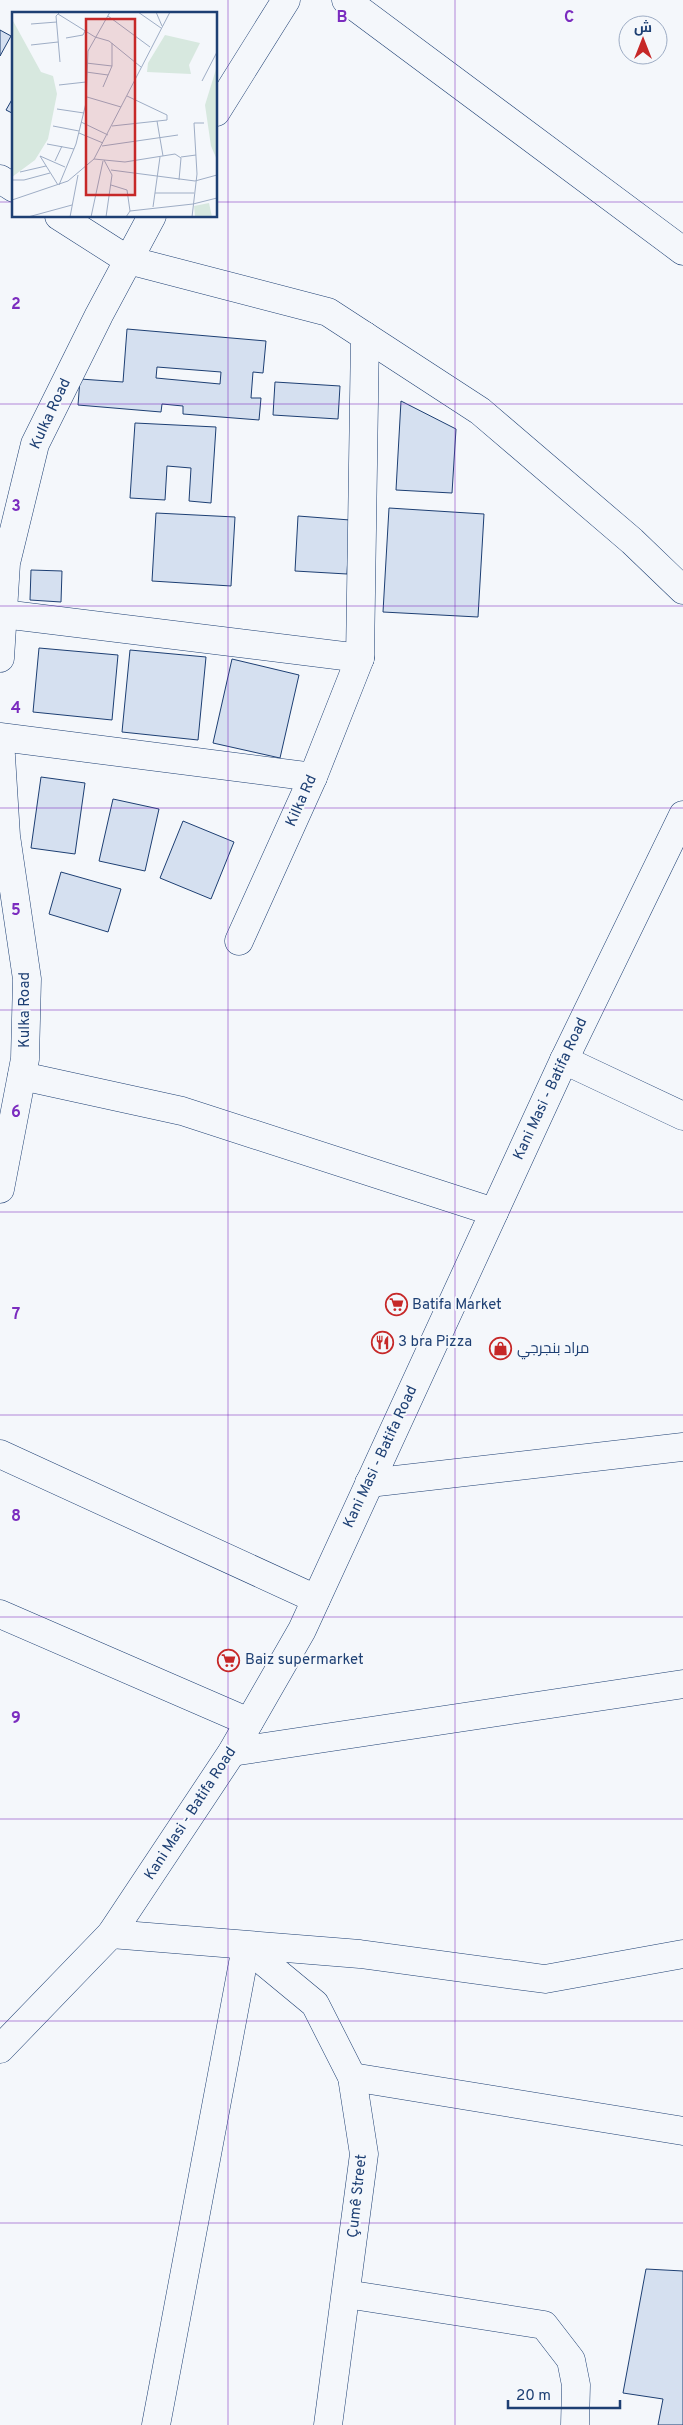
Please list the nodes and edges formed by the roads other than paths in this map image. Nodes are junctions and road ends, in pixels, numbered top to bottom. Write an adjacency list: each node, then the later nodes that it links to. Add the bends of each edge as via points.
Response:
1 (346, 0): 8 (street)
2 (283, 1): 3 (street)
3 (218, 109)
4 (0, 179): 5 (street)
5 (12, 187)
6 (62, 218): 9 (street)
7 (151, 218): 9 (street, Kulka Road)
8 (683, 251)
9 (128, 260): 10 (street, via 328,312); 12 (street, Kulka Road, via 35,444 6,563)
10 (365, 336): 11 (street, via 480,411); 14 (street)
11 (683, 590)
12 (3, 614): 13 (street, Kulka Road); 14 (street)
13 (0, 658)
14 (360, 658): 16 (street, Kilka Rd)
15 (0, 739): 16 (street); 18 (street, Kulka Road)
16 (313, 777): 19 (street, Kilka Rd)
17 (683, 815): 20 (street, Kani Masi - Batifa Road)
18 (6, 877): 21 (street, Kulka Road, via 27,979)
19 (239, 941)
20 (564, 1060): 22 (street); 24 (street, Kani Masi - Batifa Road)
21 (22, 1076): 23 (street, Kulka Road); 24 (street, via 182,1111)
22 (683, 1116)
23 (0, 1189)
24 (494, 1212): 27 (street, Kani Masi - Batifa Road)
25 (683, 1447): 27 (street)
26 (0, 1454): 28 (street)
27 (369, 1483): 28 (street, Kani Masi - Batifa Road)
28 (316, 1599): 31 (street, Kani Masi - Batifa Road, via 302,1630)
29 (0, 1614): 31 (street)
30 (683, 1684): 32 (street)
31 (249, 1722): 32 (street, Kani Masi - Batifa Road)
32 (232, 1752): 33 (street, Kani Masi - Batifa Road)
33 (111, 1934): 34 (street); 36 (street, Kani Masi - Batifa Road)
34 (246, 1947): 35 (street, via 360,1954 545,1979); 37 (street, Çumê Street, via 315,2004); 40 (street)
35 (683, 1954)
36 (0, 2049)
37 (352, 2077): 38 (street); 39 (street, Çumê Street, via 364,2154)
38 (683, 2131)
39 (346, 2294): 41 (street, Çumê Street); 42 (street, via 544,2325 571,2360 576,2385)
40 (156, 2425)
41 (328, 2425)
42 (574, 2425)

